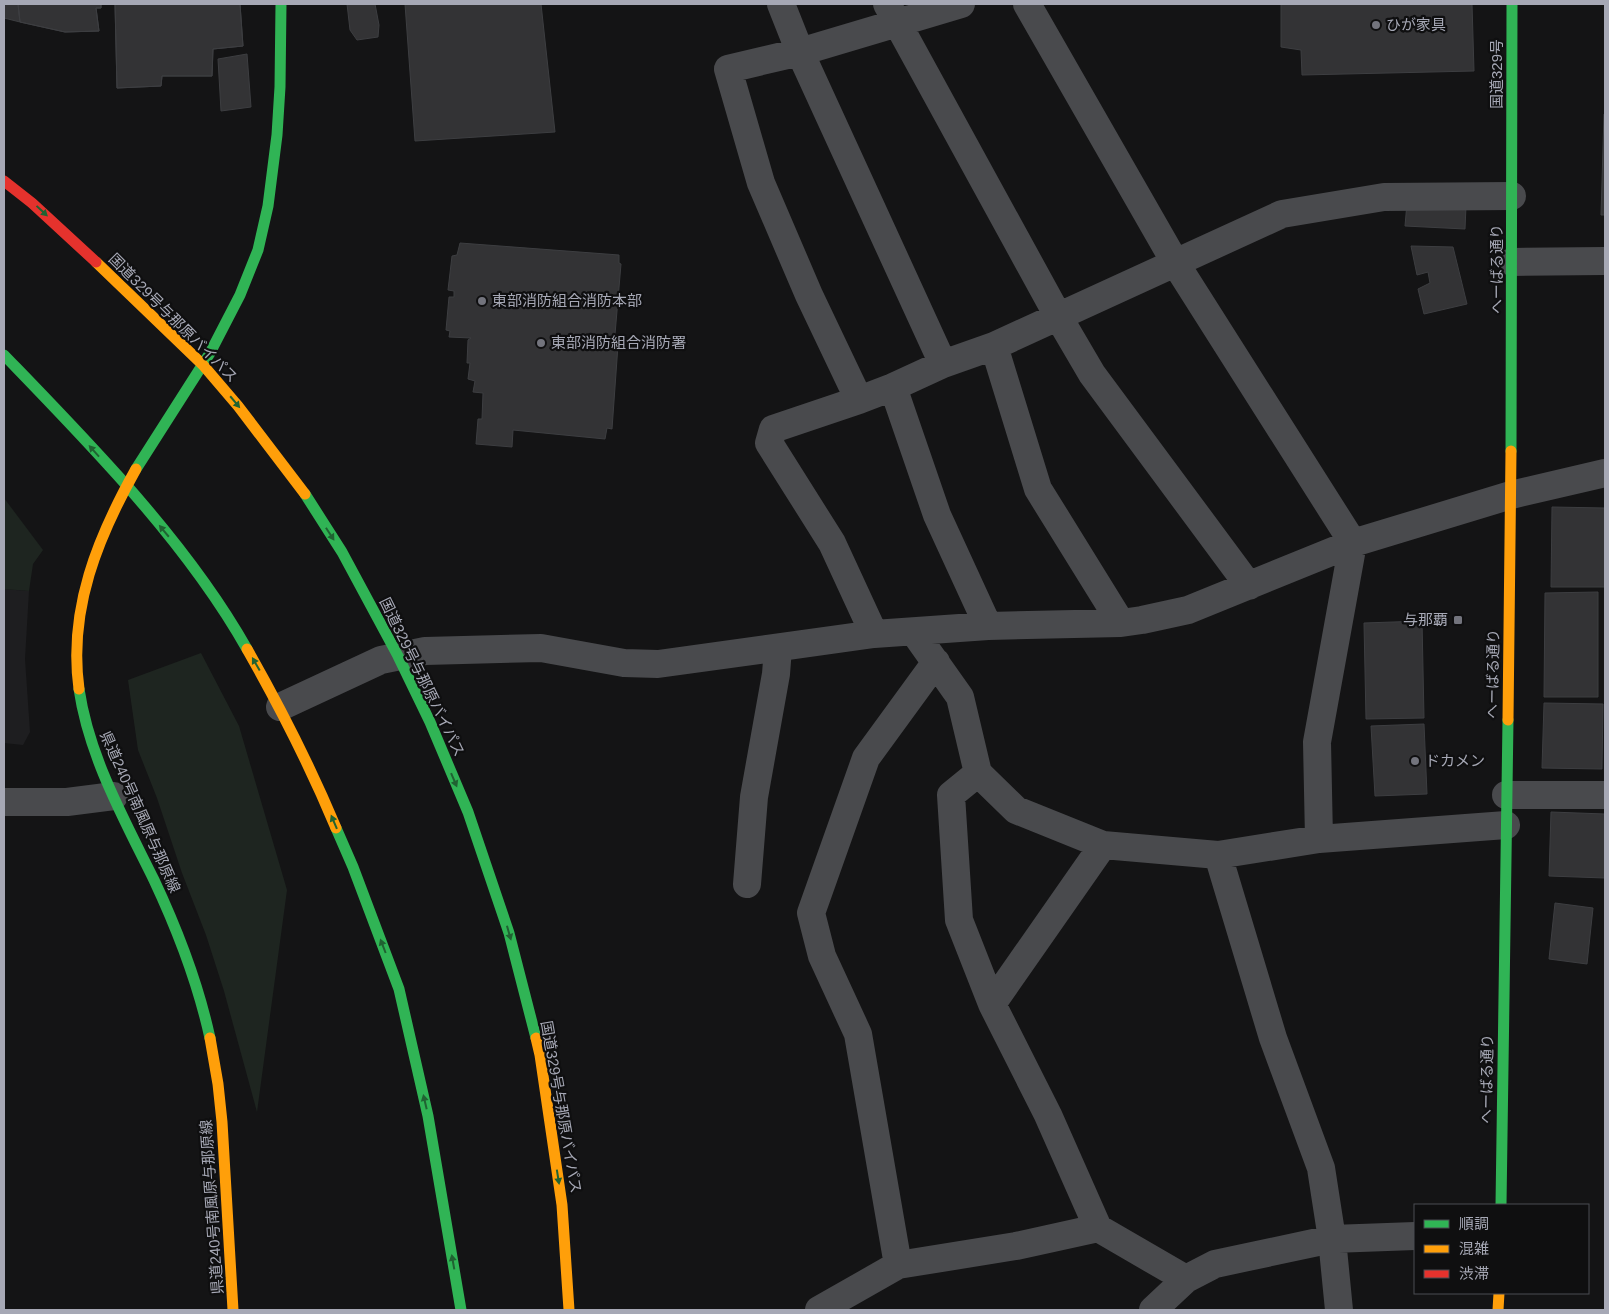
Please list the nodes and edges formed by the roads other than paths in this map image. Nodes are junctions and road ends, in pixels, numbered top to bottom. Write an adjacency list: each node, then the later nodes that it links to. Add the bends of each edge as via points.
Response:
1 (281, 4): 18 (main road, 県道240号南風原与那原線, via 280,90 266,216 252,266)
2 (781, 4): 7 (street)
3 (961, 4): 6 (street)
4 (1027, 4): 13 (street)
5 (1512, 4): 8 (main road, 国道329号)
6 (892, 13): 7 (street); 14 (street)
7 (800, 52): 17 (street); 20 (street, via 728,69 761,183)
8 (1512, 144): 10 (main road, へーばる通り)
9 (4, 181): 18 (main road, 国道329号与那原バイパス, one-way to 18, via 32,203)
10 (1512, 196): 12 (main road, へーばる通り); 13 (street, via 1384,197 1282,214)
11 (1605, 261): 12 (street)
12 (1512, 262): 23 (main road, へーばる通り)
13 (1176, 264): 14 (street); 24 (street)
14 (1058, 316): 15 (street); 25 (street, via 1092,374)
15 (994, 346): 17 (street); 26 (street, via 1038,490)
16 (4, 355): 22 (main road, one-way to 16)
17 (943, 364): 19 (street)
18 (203, 365): 22 (main road, 県道240号南風原与那原線); 31 (main road, 国道329号与那原バイパス, one-way to 31, via 302,490 342,552)
19 (893, 387): 20 (street); 27 (street, via 937,515)
20 (859, 400): 29 (street, via 773,429 769,444 832,543)
21 (1605, 474): 23 (street)
22 (127, 487): 33 (main road, one-way to 22, via 214,595); 37 (main road, 県道240号南風原与那原線, via 92,559 81,600 77,632 76,660 84,719)
23 (1511, 495): 24 (street); 35 (main road, へーばる通り)
24 (1353, 543): 25 (street); 40 (street, via 1317,742)
25 (1249, 586): 26 (street, via 1188,610)
26 (1121, 623): 27 (street)
27 (988, 626): 28 (street)
28 (914, 632): 29 (street); 32 (street)
29 (874, 634): 30 (street)
30 (778, 648): 31 (street, via 658,664 624,663 541,648 441,651); 43 (street, via 754,797)
31 (398, 656): 33 (street, via 381,660); 54 (main road, 国道329号与那原バイパス, one-way to 54, via 468,812 509,932 541,1064 562,1205)
32 (936, 662): 34 (street, via 960,697); 49 (street, via 866,758 811,913 822,956 858,1034)
33 (280, 707): 53 (main road, one-way to 33, via 428,1116 399,989 319,786)
34 (978, 773): 41 (street, via 1016,810); 44 (street, via 951,794 959,920)
35 (1506, 795): 36 (street); 39 (main road, へーばる通り)
36 (1605, 795)
37 (114, 796): 38 (street, via 67,802); 52 (main road, 県道240号南風原与那原線, via 171,917 209,1029 224,1140)
38 (4, 802)
39 (1506, 826): 40 (street); 45 (main road, へーばる通り)
40 (1319, 838): 42 (street)
41 (1103, 845): 42 (street); 44 (street)
42 (1218, 855): 48 (street, via 1273,1038 1321,1168)
43 (747, 884)
44 (992, 1004): 46 (street, via 1048,1115)
45 (1501, 1204)
46 (1098, 1228): 49 (street, via 1016,1246); 50 (street)
47 (1414, 1236): 48 (street)
48 (1332, 1239): 50 (street, via 1215,1264); 57 (street)
49 (898, 1265): 55 (street)
50 (1186, 1279): 56 (street)
51 (1498, 1294): 58 (main road)
52 (233, 1310)
53 (461, 1310)
54 (568, 1310)
55 (819, 1310)
56 (1154, 1310)
57 (1339, 1310)
58 (1498, 1310)

